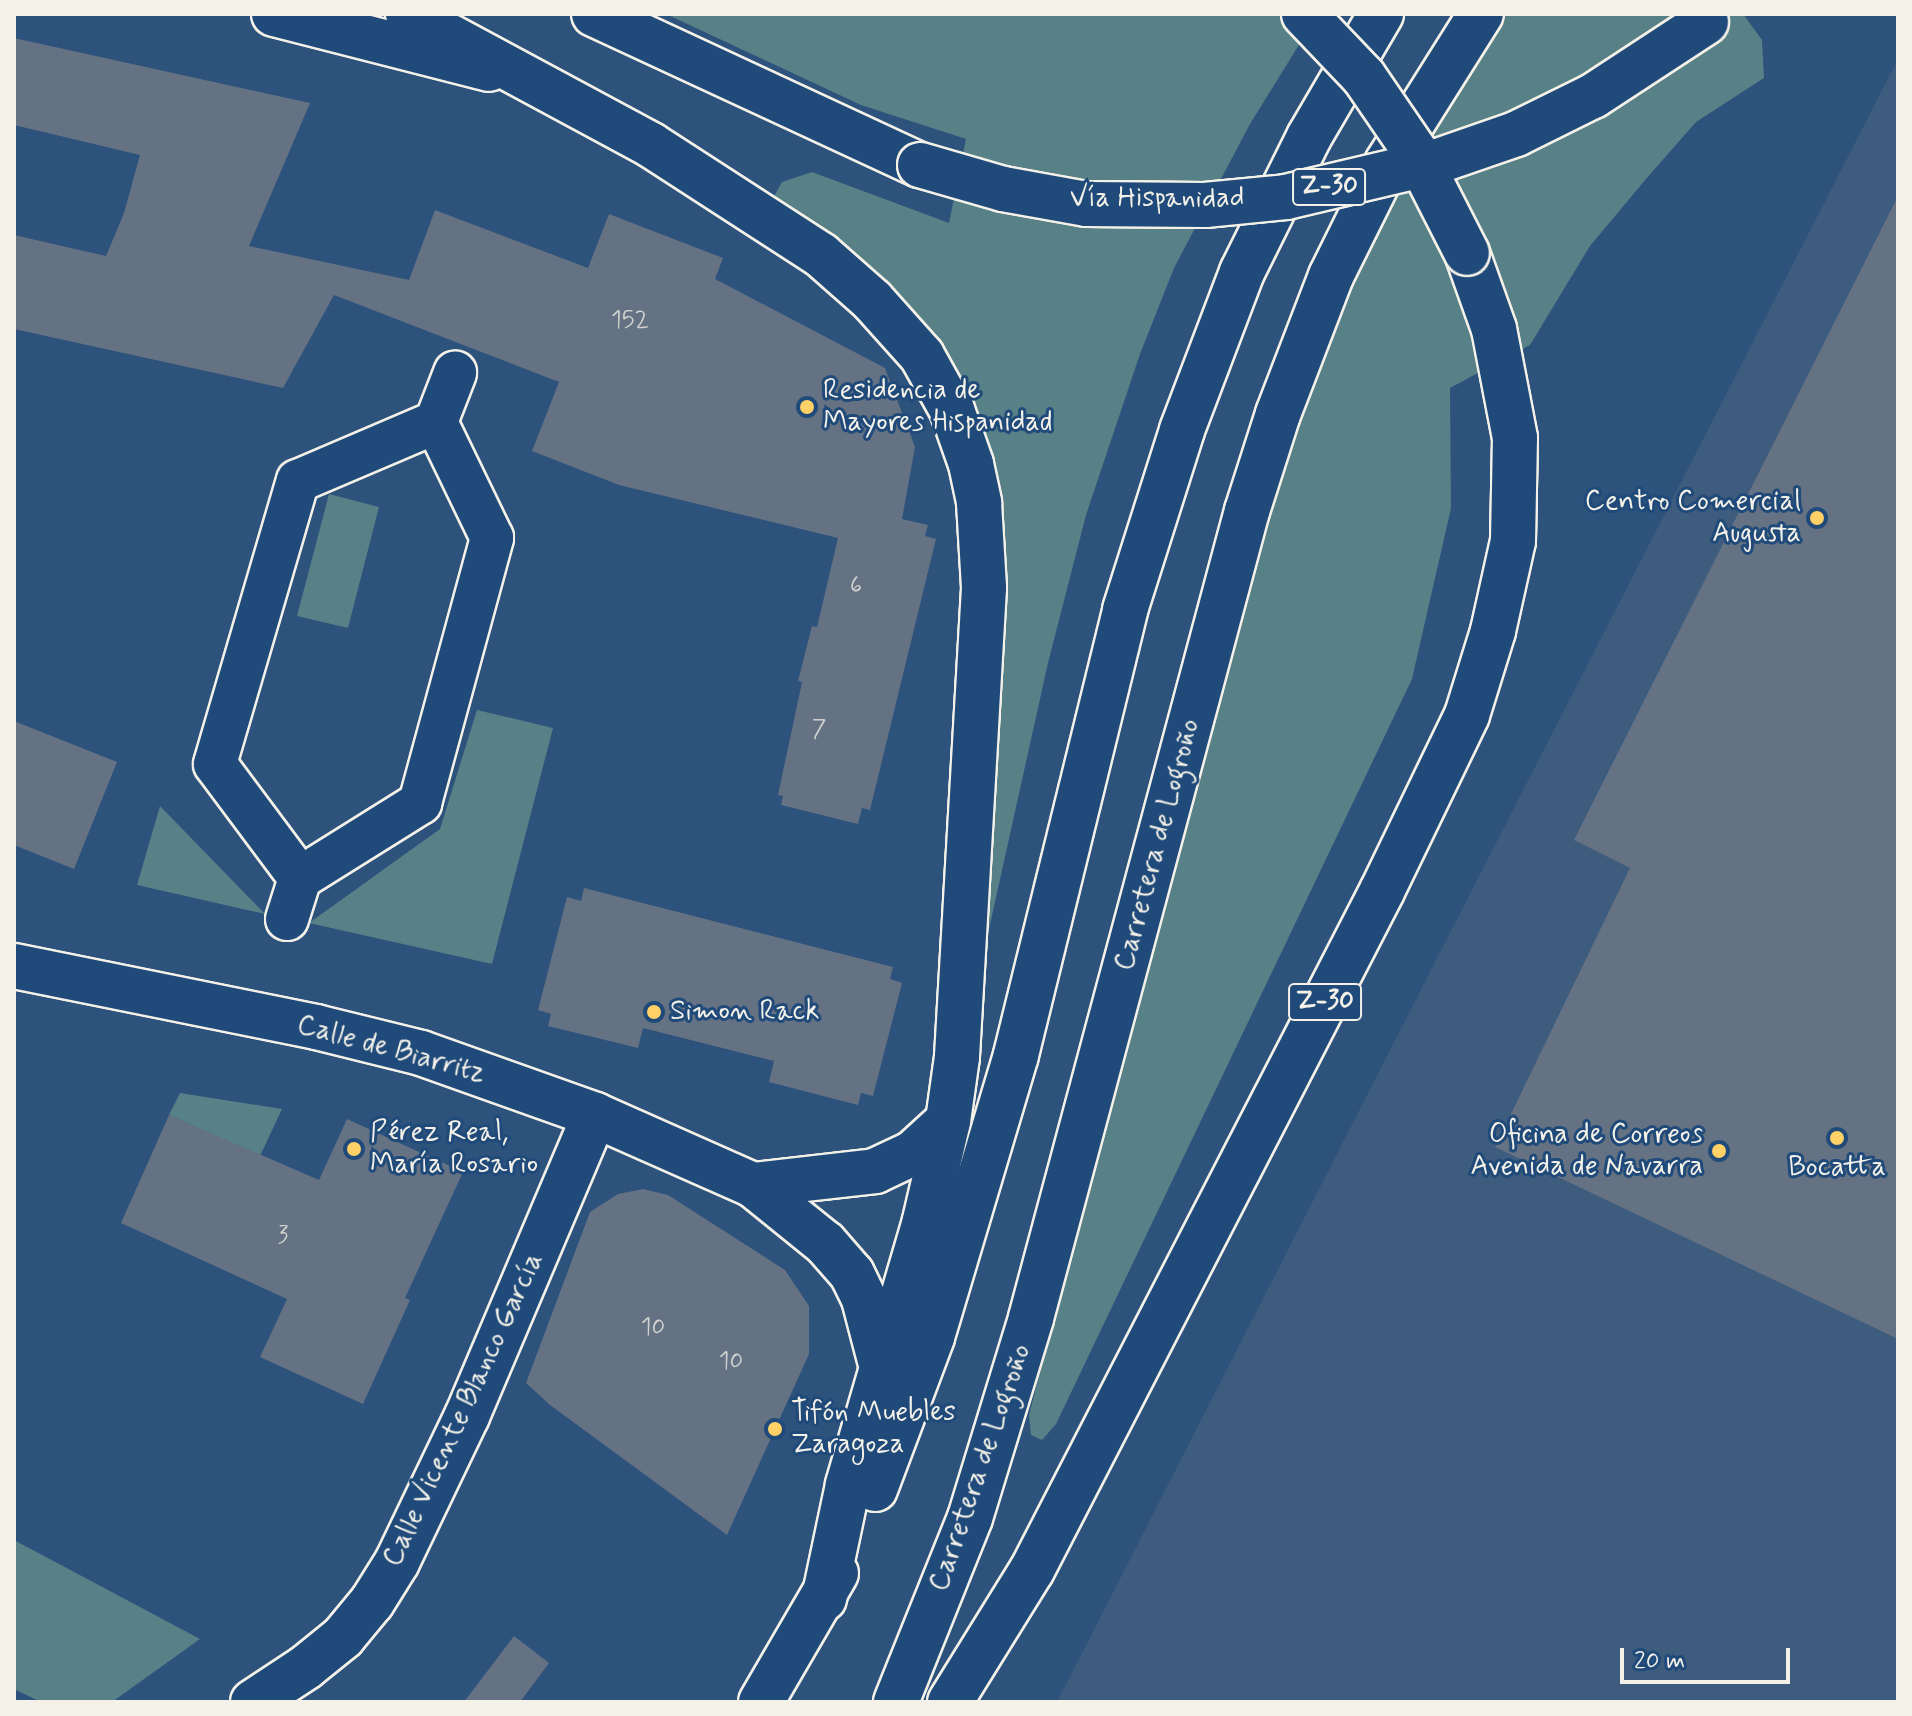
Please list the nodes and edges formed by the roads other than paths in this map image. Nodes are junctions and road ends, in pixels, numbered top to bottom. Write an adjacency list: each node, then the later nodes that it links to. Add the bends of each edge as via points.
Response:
1 (274, 14): 8 (main road)
2 (408, 14): 8 (main road)
3 (594, 14): 7 (main road, Vía Hispanidad / Z-30, bridge, via 920,165 1003,189 1086,204 1205,205 1286,197 1438,161 1516,134 1593,96)
4 (1304, 14): 22 (main road, Z-30, bridge, via 1364,77 1416,153 1467,253 1494,329 1515,438 1513,541 1467,715 1382,891 1032,1570)
5 (1381, 14): 18 (main road, via 1309,137 1242,272 1182,430 1125,610 1016,1055 932,1337 871,1498)
6 (1481, 14): 21 (main road, Carretera de Logroño, via 1387,163 1331,276 1278,414 1247,511 1026,1333 970,1518)
7 (1710, 18)
8 (538, 84): 15 (main road, via 651,145 821,255 872,300 922,356 952,410 979,503 984,588 966,937)
9 (455, 373): 10 (street)
10 (436, 422): 11 (street, via 492,538 468,684 420,803); 11 (street, via 298,481 215,764)
11 (300, 878): 12 (street)
12 (287, 919)
13 (14, 966): 14 (main road, Calle de Biarritz, via 421,1053)
14 (595, 1115): 16 (main road, Calle de Biarritz); 19 (main road, Calle Vicente Blanco García, via 467,1416 397,1562 343,1637)
15 (948, 1121): 16 (main road, via 913,1153 875,1171); 17 (main road)
16 (753, 1185): 17 (main road, Calle de Biarritz, via 825,1243 852,1274)
17 (883, 1372): 18 (main road, via 848,1485)
18 (824, 1599): 20 (main road)
19 (253, 1702)
20 (761, 1702)
21 (896, 1702)
22 (950, 1702)

